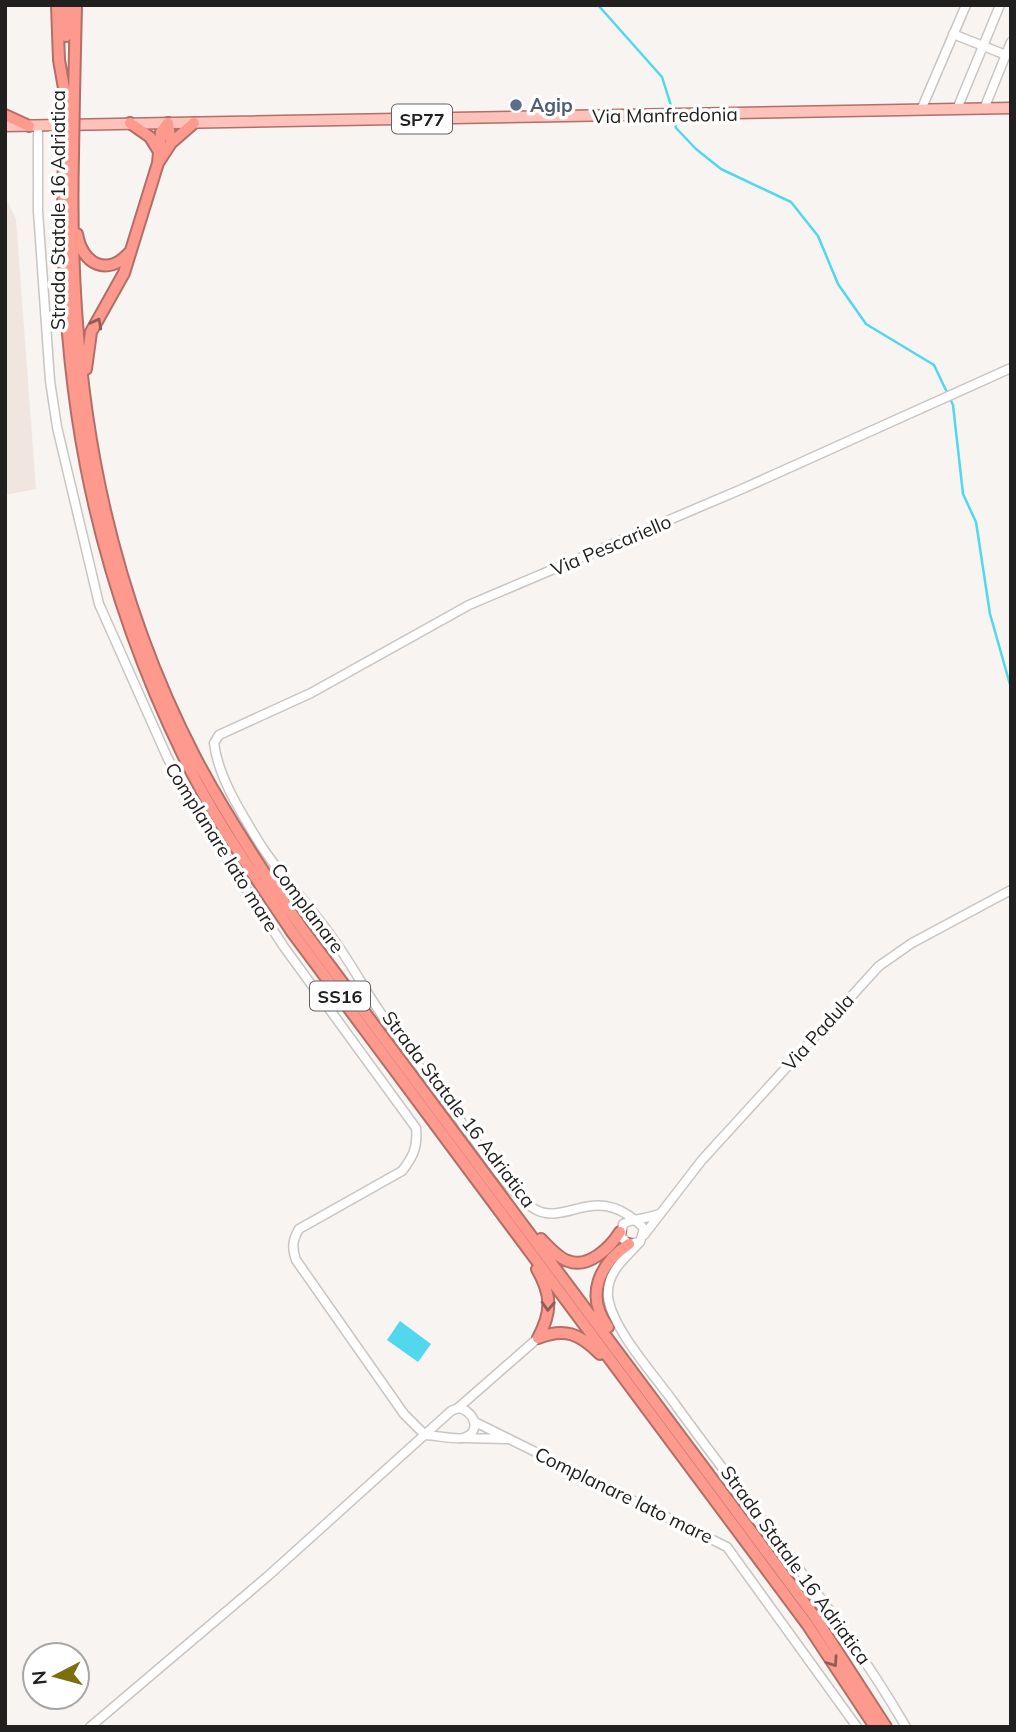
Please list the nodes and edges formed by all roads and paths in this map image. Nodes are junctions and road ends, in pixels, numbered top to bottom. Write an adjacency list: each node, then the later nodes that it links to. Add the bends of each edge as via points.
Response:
1 (57, 5): 10 (highway, via 59,60)
2 (67, 5): 10 (highway, Strada Statale 16 Adriatica / SS16)
3 (76, 5): 10 (highway, Strada Statale 16 Adriatica / SS16)
4 (966, 5): 6 (street)
5 (1000, 5): 8 (street)
6 (953, 34): 8 (street); 14 (street)
7 (1011, 42): 9 (street)
8 (983, 46): 9 (street); 12 (street)
9 (1006, 55): 13 (street)
10 (70, 95): 23 (highway, Strada Statale 16 Adriatica / SS16, bridge)
11 (1011, 108): 13 (main road, Via Manfredonia / SP77)
12 (957, 109): 13 (main road, Via Manfredonia / SP77); 14 (main road, Via Manfredonia / SP77)
13 (984, 109)
14 (921, 110): 18 (main road, Via Manfredonia / SP77)
15 (5, 115): 19 (highway)
16 (130, 123): 17 (main road, SP77); 19 (main road, SP77); 22 (highway, via 150,137)
17 (168, 123): 18 (main road, SP77); 21 (highway); 22 (highway)
18 (194, 123): 21 (highway)
19 (33, 125): 20 (main road, SP77); 44 (street, Complanare lato mare, via 50,381 99,604 167,759 215,841 284,947 416,1128 418,1143 402,1171 299,1229 292,1249 404,1414)
20 (5, 126)
21 (171, 144): 24 (highway)
22 (158, 150): 24 (highway)
23 (69, 157): 25 (highway, Strada Statale 16 Adriatica / SS16); 34 (highway, Strada Statale 16 Adriatica / SS16, via 62,264 67,340 86,478 114,585 147,674 185,758 230,840 292,932)
24 (159, 163): 26 (highway)
25 (72, 200): 26 (highway, via 85,257 108,265 121,261); 28 (highway, Strada Statale 16 Adriatica / SS16)
26 (135, 246): 28 (highway, one-way to 26, via 86,355 92,332)
27 (1011, 368): 29 (street, Via Pescariello, via 468,605 322,687)
28 (85, 414): 34 (highway, Strada Statale 16 Adriatica / SS16, via 95,476 123,583 194,755 238,835 301,927)
29 (219, 735): 31 (street, Complanare, via 215,755 257,840 508,1182 532,1208 543,1213)
30 (1011, 890): 32 (street, Via Padula, via 878,966 702,1160)
31 (609, 1205): 33 (street); 35 (street)
32 (659, 1214): 33 (street); 36 (street, Via Padula)
33 (637, 1221): 35 (street, via 625,1222); 36 (street, via 644,1229)
34 (519, 1227): 35 (highway, via 561,1257 578,1262 606,1250); 37 (highway, one-way to 37, via 549,1296 548,1317); 38 (highway, Strada Statale 16 Adriatica / SS16)
35 (620, 1230): 36 (street, via 624,1242)
36 (638, 1241): 38 (highway, via 611,1258 595,1293 596,1307 622,1346); 52 (street, Via Padula, via 613,1272 608,1296 611,1309 853,1643)
37 (538, 1338): 38 (highway, via 574,1333); 39 (street)
38 (633, 1381): 50 (highway, Strada Statale 16 Adriatica / SS16, one-way to 50); 51 (highway, Strada Statale 16 Adriatica / SS16, via 815,1616)
39 (473, 1395): 40 (street); 41 (street)
40 (458, 1408): 41 (street); 42 (street)
41 (469, 1411): 43 (street)
42 (448, 1414): 44 (street); 45 (street, via 444,1422)
43 (475, 1422): 46 (street, via 470,1434); 47 (street, Complanare lato mare)
44 (425, 1435): 45 (street); 48 (street)
45 (450, 1435): 46 (street)
46 (461, 1438): 47 (street, Complanare lato mare)
47 (509, 1438): 49 (street, Complanare lato mare, via 727,1547)
48 (90, 1727)
49 (857, 1727)
50 (875, 1727)
51 (886, 1727)
52 (906, 1727)

